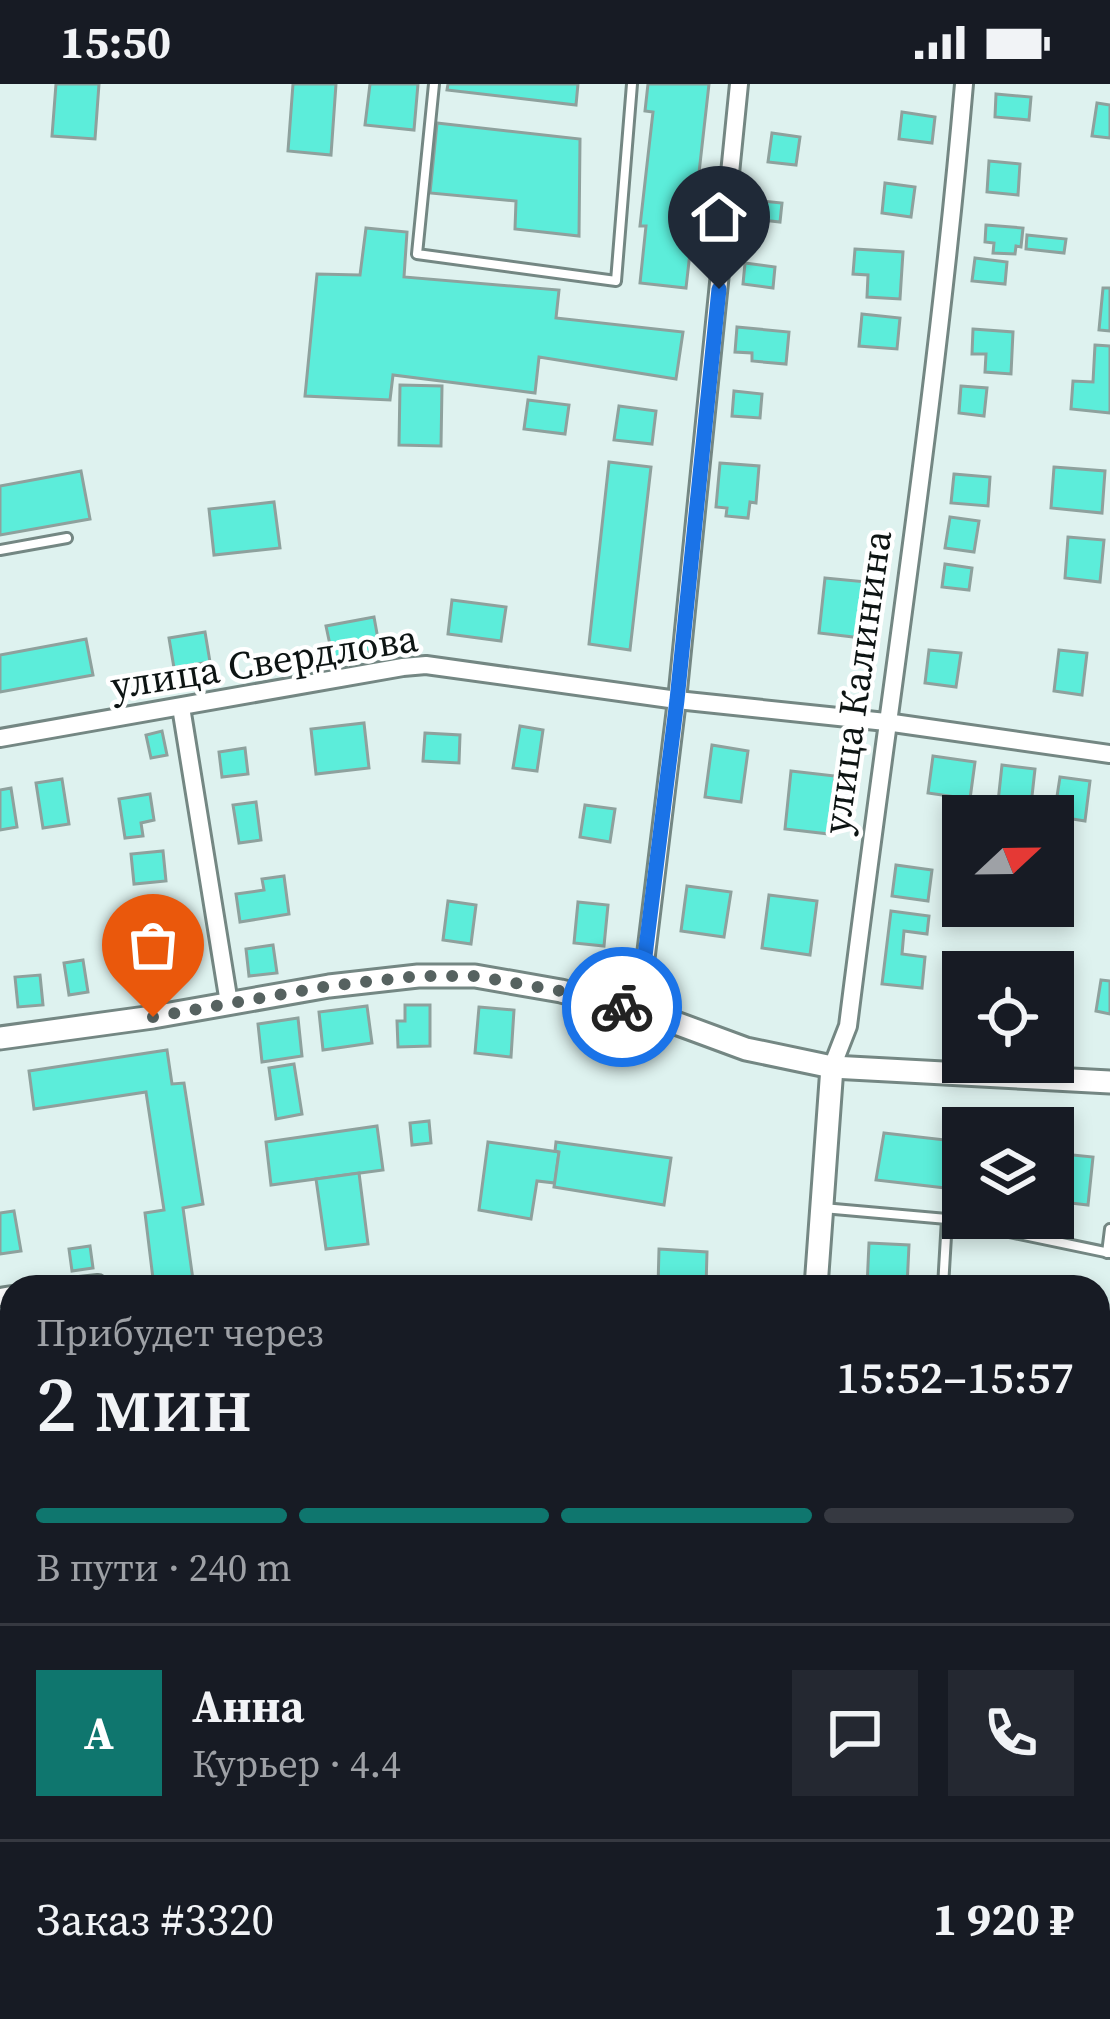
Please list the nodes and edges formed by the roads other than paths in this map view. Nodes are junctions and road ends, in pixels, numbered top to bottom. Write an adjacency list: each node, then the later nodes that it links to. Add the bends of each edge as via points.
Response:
1 (434, 84): 2 (lane, via 417,254 616,281)
2 (632, 84)
3 (739, 84): 7 (street)
4 (964, 84): 9 (street, улица Калинина)
5 (67, 538): 6 (lane)
6 (0, 550)
7 (677, 700): 8 (street, улица Свердлова, via 426,665); 9 (street, улица Свердлова); 13 (street)
8 (181, 707): 10 (street, улица Свердлова); 12 (street)
9 (886, 722): 11 (street, улица Свердлова); 15 (street, улица Калинина, via 848,1026)
10 (0, 738)
11 (1110, 754)
12 (229, 1003): 13 (street, via 396,978 475,976); 14 (street)
13 (638, 1012): 15 (street, via 746,1049)
14 (0, 1038)
15 (832, 1066): 16 (street); 17 (street, улица Калинина)
16 (1110, 1082)
17 (822, 1208): 18 (lane); 23 (street, улица Калинина)
18 (942, 1219)
19 (1110, 1229): 22 (lane)
20 (946, 1239): 24 (lane)
21 (1042, 1239): 22 (lane)
22 (1108, 1253)
23 (817, 1275)
24 (944, 1275)

